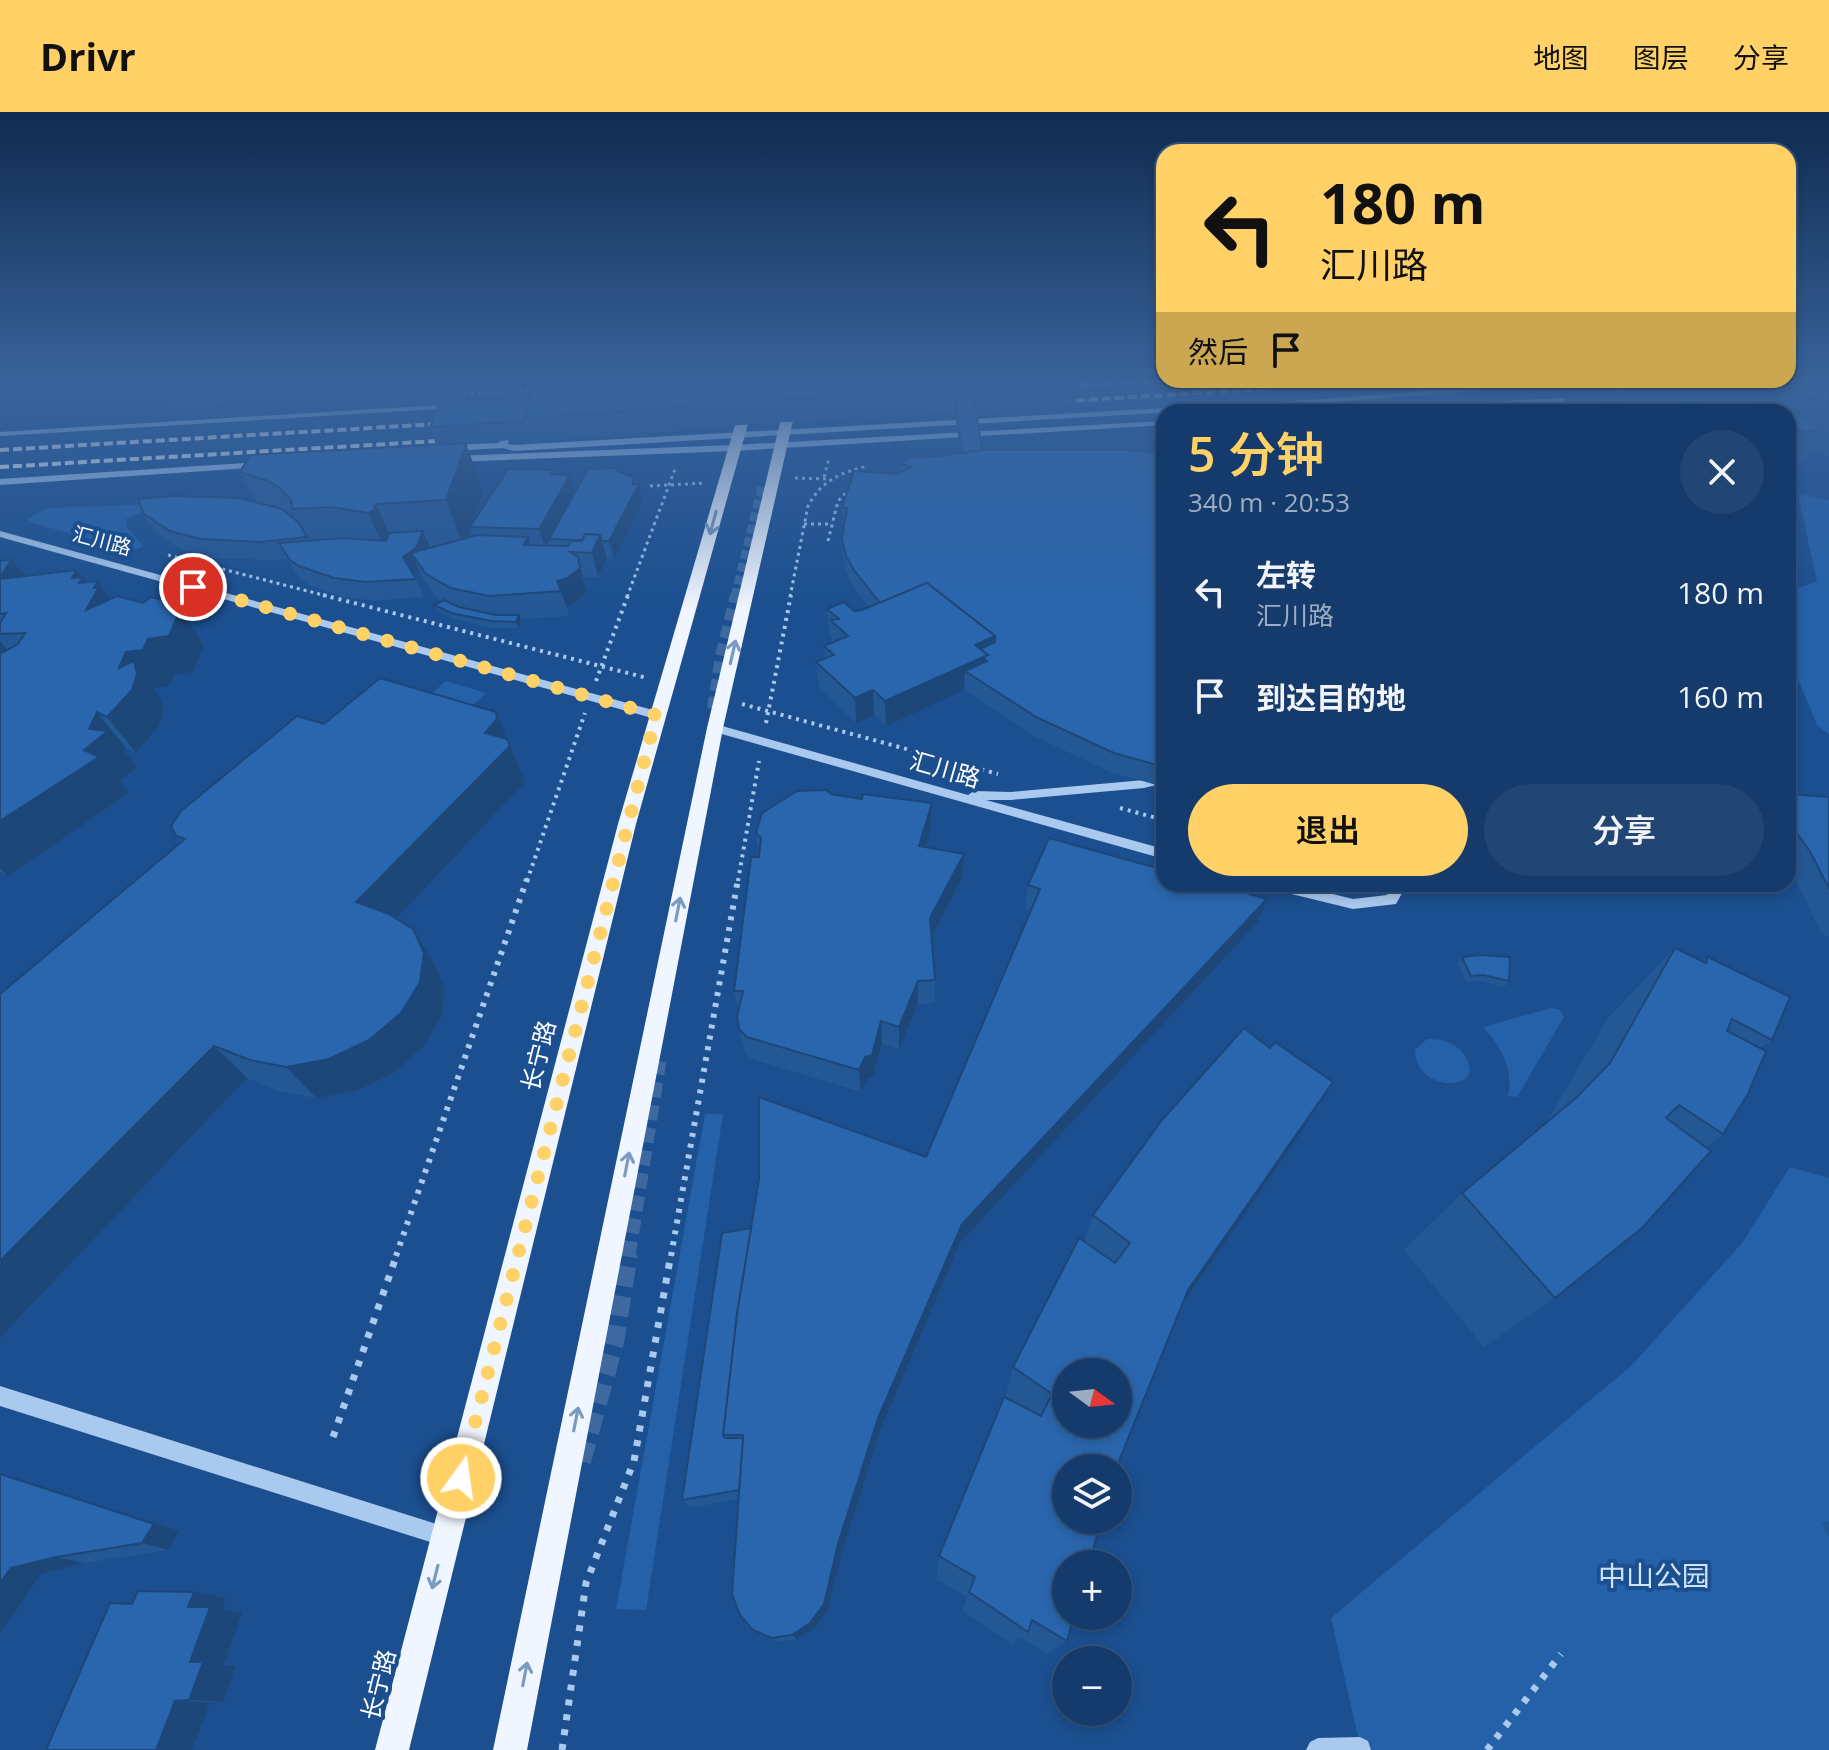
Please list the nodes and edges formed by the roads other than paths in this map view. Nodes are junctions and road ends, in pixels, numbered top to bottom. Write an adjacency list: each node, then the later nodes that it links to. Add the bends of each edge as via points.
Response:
1 (732, 457): 6 (main road, 长宁路, one-way to 6)
2 (779, 457): 7 (main road, one-way to 2)
3 (0, 475): 4 (street, via 269,462)
4 (0, 482)
5 (0, 534): 6 (street, 汇川路)
6 (656, 715): 14 (main road, 长宁路)
7 (715, 728): 9 (street, 汇川路); 17 (main road, one-way to 7)
8 (1156, 781): 9 (street, via 1011,796)
9 (948, 794): 10 (street, 汇川路)
10 (1156, 852)
11 (1304, 892): 12 (street, via 1353,904 1391,900)
12 (1396, 892)
13 (0, 1396): 14 (street)
14 (446, 1537): 16 (main road, 长宁路, one-way to 16)
15 (1360, 1749): 18 (street)
16 (392, 1750)
17 (510, 1750)
18 (1318, 1750)

